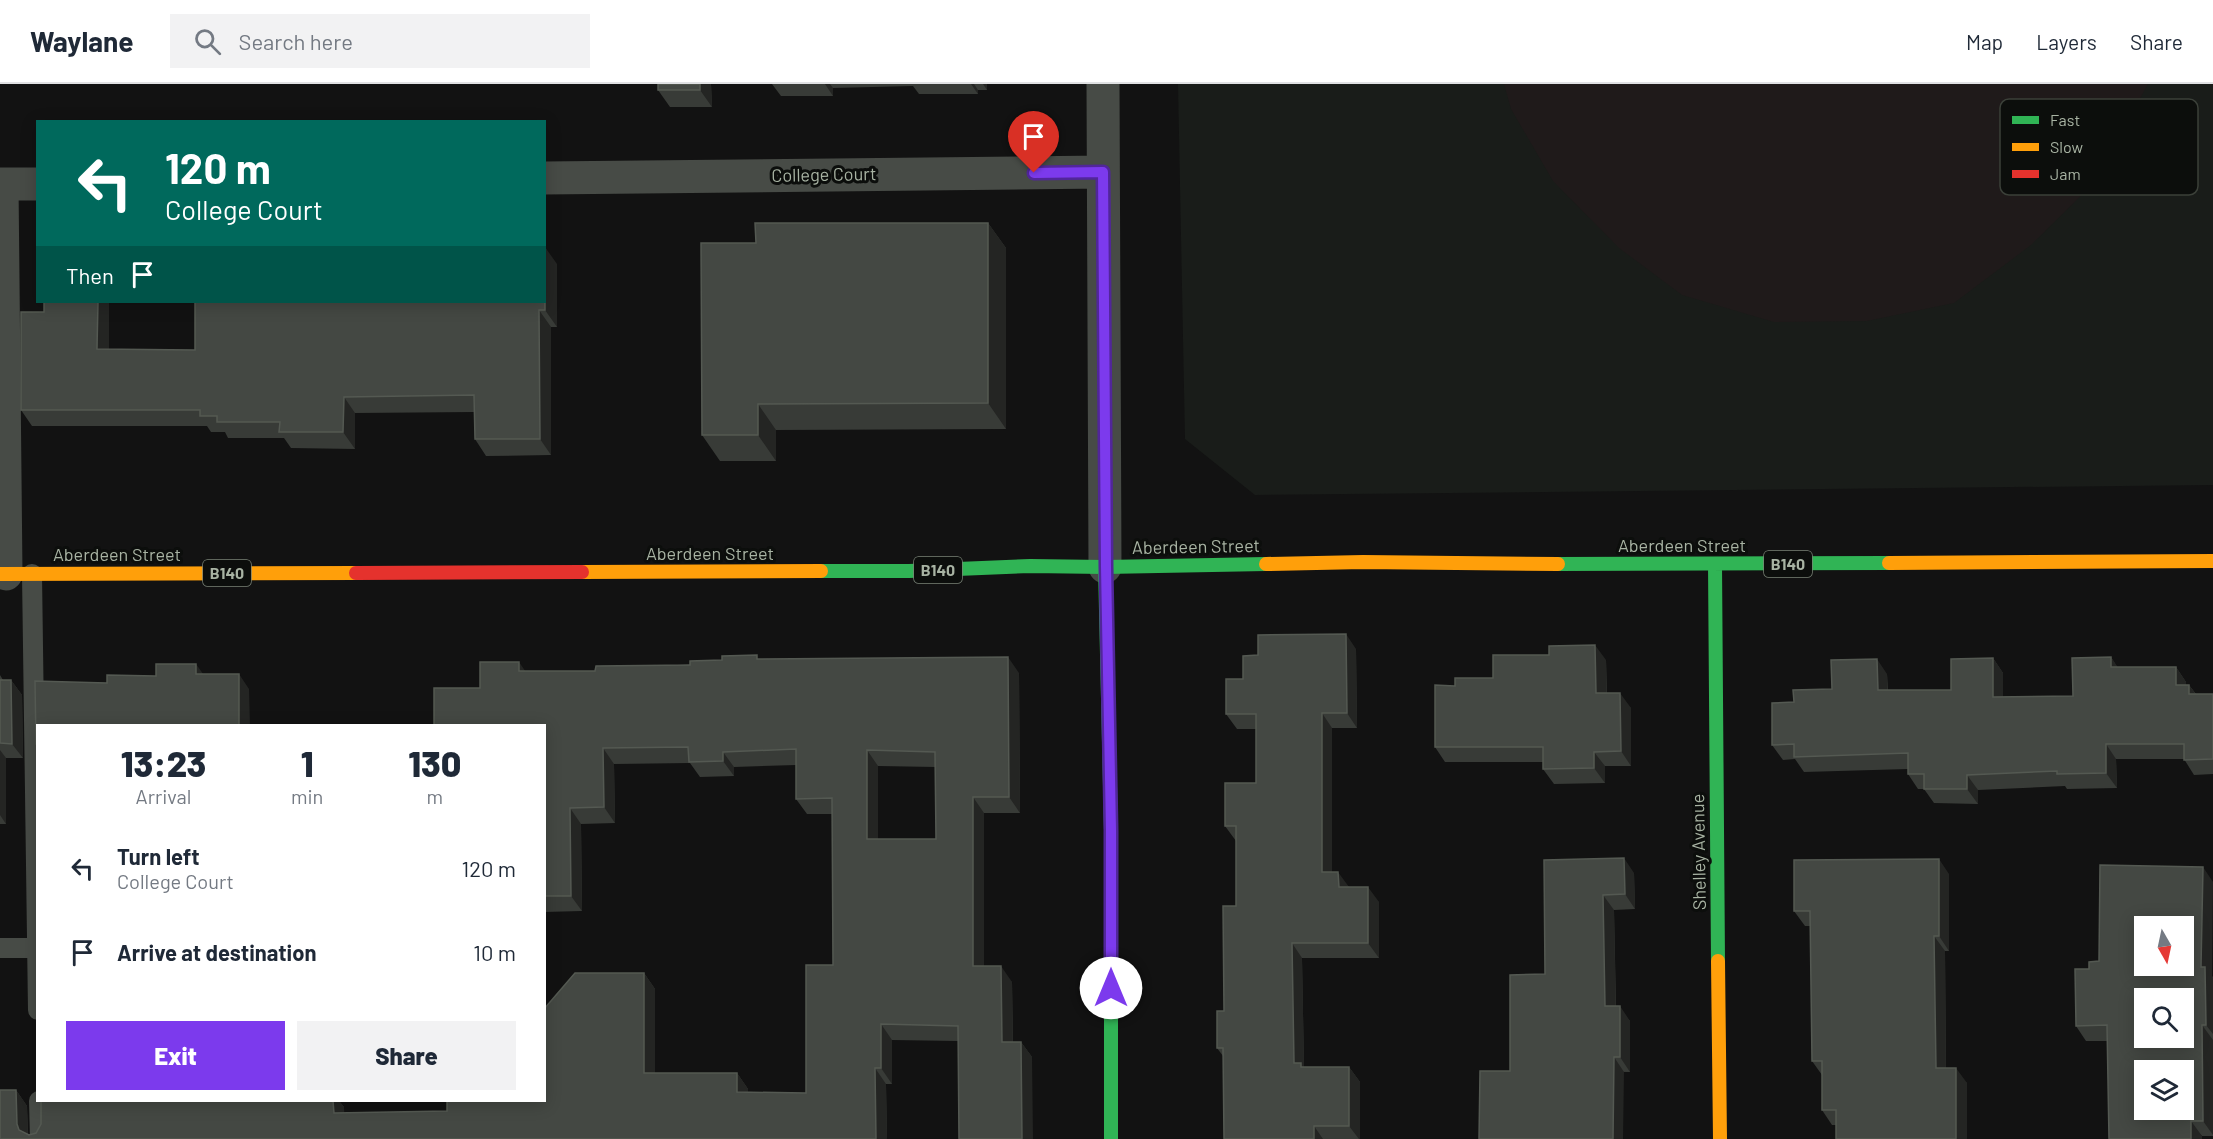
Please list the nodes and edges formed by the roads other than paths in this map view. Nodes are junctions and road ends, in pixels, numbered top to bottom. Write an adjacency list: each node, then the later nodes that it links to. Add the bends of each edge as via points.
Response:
1 (1103, 84): 2 (street)
2 (1103, 172): 3 (street, College Court); 7 (street)
3 (546, 178)
4 (36, 184): 8 (street, via 2,184)
5 (2213, 561): 6 (main road, Aberdeen Street / B140)
6 (1715, 564): 7 (main road, Aberdeen Street / B140, via 1363,562); 14 (main road, Shelley Avenue)
7 (1106, 567): 8 (main road, Aberdeen Street / B140); 13 (main road)
8 (13, 574): 10 (lane)
9 (0, 948): 10 (lane)
10 (36, 948)
11 (39, 1102): 12 (lane)
12 (40, 1139)
13 (1111, 1139)
14 (1720, 1139)

